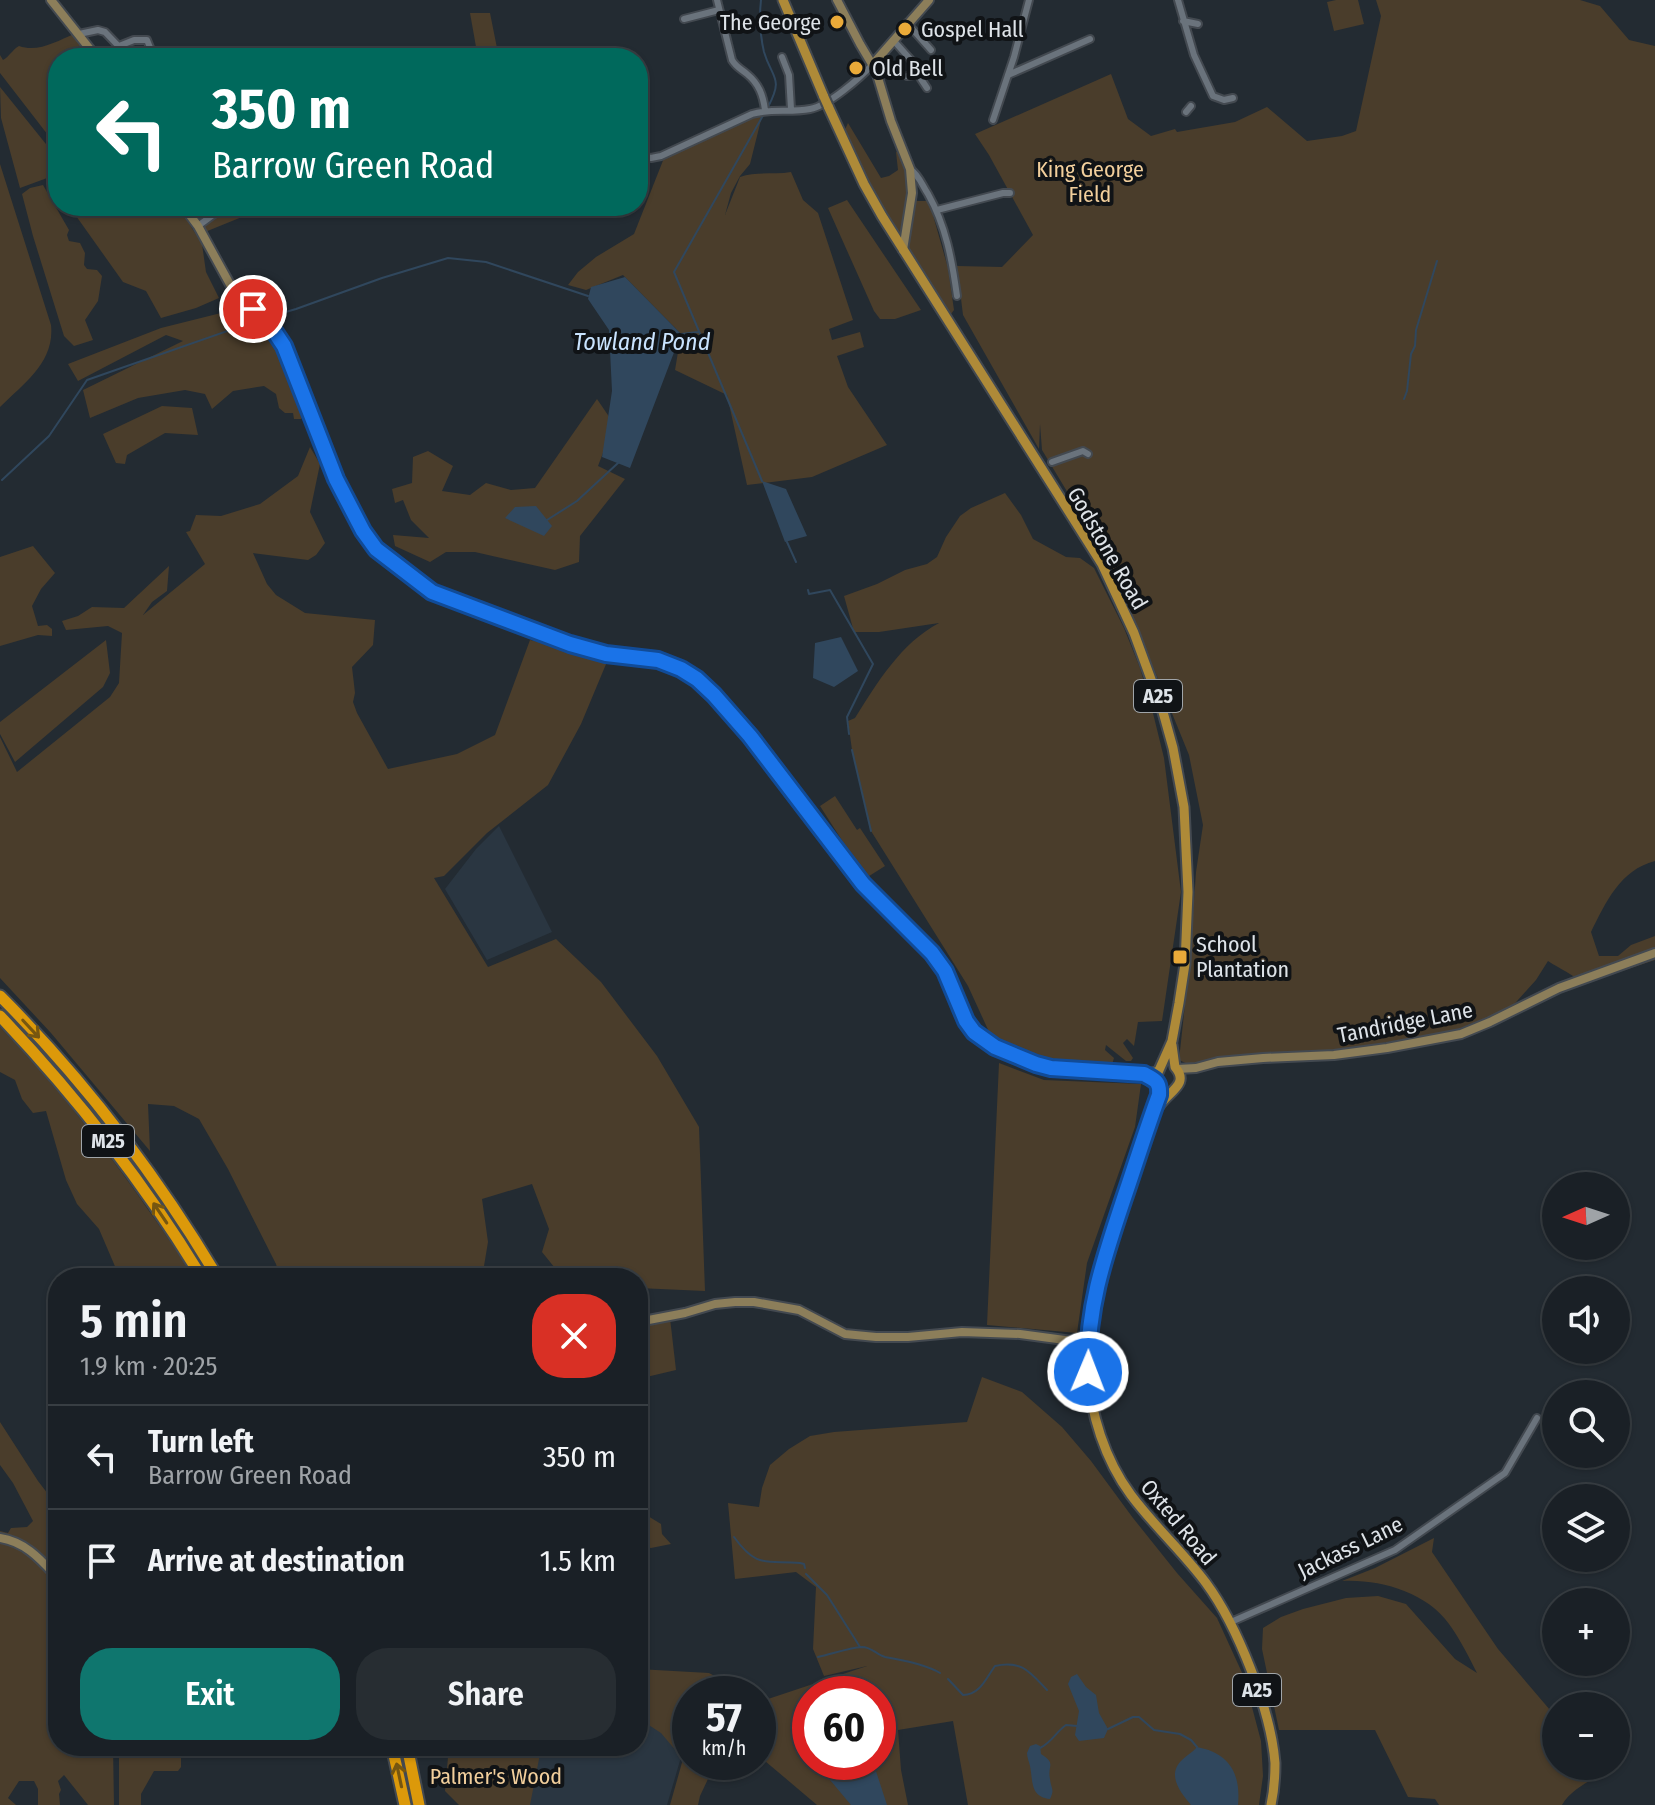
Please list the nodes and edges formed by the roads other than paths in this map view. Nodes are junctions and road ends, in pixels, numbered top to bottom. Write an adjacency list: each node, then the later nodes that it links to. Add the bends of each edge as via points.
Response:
1 (51, 0): 13 (street)
2 (717, 0): 8 (street)
3 (783, 0): 41 (main road, Godstone Road / A25, via 864,184)
4 (837, 0): 22 (street)
5 (929, 0): 11 (street)
6 (1029, 0): 21 (street)
7 (1178, 0): 10 (street)
8 (719, 10): 9 (street); 30 (street, via 732,60 754,80)
9 (684, 19)
10 (1183, 21): 12 (street); 28 (street, via 1213,96)
11 (907, 23): 15 (street); 19 (street)
12 (1198, 24)
13 (79, 34): 16 (street, via 105,32); 17 (street)
14 (1090, 39): 23 (street)
15 (894, 41): 22 (street); 24 (street)
16 (119, 46): 18 (street, via 147,40)
17 (90, 48)
18 (150, 48)
19 (931, 50)
20 (783, 57): 29 (street)
21 (1014, 57): 23 (street); 25 (street)
22 (873, 64): 29 (street, via 823,104); 33 (street)
23 (1026, 67): 25 (street)
24 (920, 74): 26 (street); 27 (street)
25 (1008, 75): 31 (street)
26 (907, 76)
27 (927, 88)
28 (1233, 98)
29 (791, 109): 30 (street)
30 (768, 110): 32 (street)
31 (993, 120)
32 (648, 157)
33 (910, 169): 34 (street); 36 (street)
34 (912, 193): 36 (street); 41 (street)
35 (1010, 193): 37 (street)
36 (928, 195): 37 (street)
37 (937, 210): 42 (street)
38 (190, 216): 40 (street)
39 (212, 216): 40 (street)
40 (198, 226): 51 (street, via 232,288 281,341 336,479 376,549 432,592 570,644 658,660 697,679 750,736 863,884 932,953 966,1021 982,1039 1051,1068)
41 (903, 250): 48 (main road, Godstone Road / A25, via 1102,564 1163,712 1184,807 1187,854 1185,964)
42 (957, 296)
43 (1088, 454): 44 (street, via 1077,452)
44 (1052, 462)
45 (1655, 953): 50 (street, Tandridge Lane, via 1559,988 1461,1034 1334,1055 1245,1059)
46 (0, 996): 56 (highway, M25, one-way to 56, via 120,1134)
47 (0, 1016): 55 (highway, M25, one-way to 47, via 100,1131)
48 (1172, 1041): 49 (main road, Godstone Road / A25); 51 (main road, Godstone Road / A25)
49 (1176, 1068): 50 (street, Tandridge Lane); 51 (main road, via 1165,1066); 52 (main road)
50 (1196, 1068): 52 (street, Tandridge Lane)
51 (1159, 1077): 53 (main road, via 1163,1089); 54 (main road, Oxted Road / A25)
52 (1181, 1080): 53 (main road)
53 (1172, 1090): 54 (main road, Oxted Road / A25)
54 (1150, 1119): 58 (main road, Oxted Road / A25, via 1099,1274)
55 (196, 1268)
56 (212, 1268)
57 (648, 1320): 58 (street, via 715,1304 754,1302 799,1310 845,1334 1020,1334)
58 (1087, 1343): 62 (main road, Oxted Road / A25, via 1092,1402 1117,1473 1205,1581)
59 (1537, 1418): 62 (street, Jackass Lane, via 1505,1473 1395,1550)
60 (0, 1538): 61 (street, via 31,1551)
61 (48, 1568)
62 (1231, 1622): 67 (main road, Oxted Road / A25, via 1273,1747)
63 (394, 1756): 65 (highway, one-way to 63)
64 (409, 1756): 66 (highway)
65 (405, 1805)
66 (419, 1805)
67 (1271, 1805)

